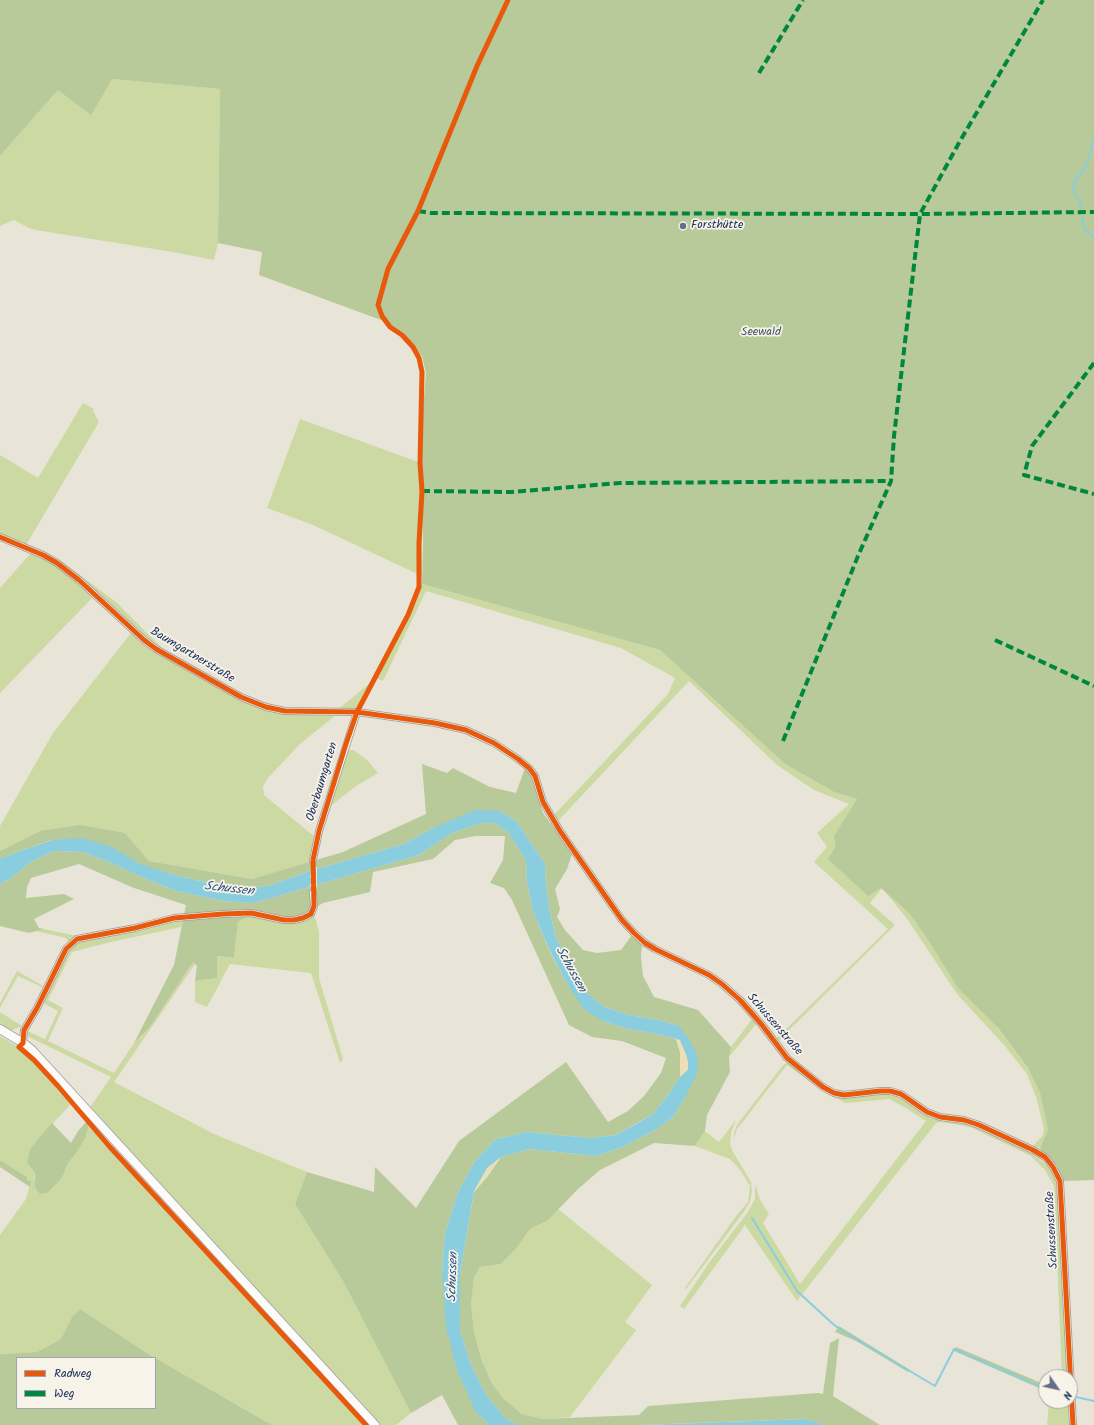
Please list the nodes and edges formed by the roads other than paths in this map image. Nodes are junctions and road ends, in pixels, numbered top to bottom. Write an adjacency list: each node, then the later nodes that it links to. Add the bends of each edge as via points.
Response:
1 (0, 537): 2 (street, Baumgartnerstraße, via 57,563 156,649 241,696 266,707 285,711)
2 (357, 712): 3 (street, Baumgartnerstraße); 4 (street, Oberbaumgarten, via 318,832)
3 (435, 723): 11 (street, Schussenstraße, via 466,730 494,743 529,768 536,776 543,802 560,831 622,920 645,943 722,984 762,1025 787,1058 823,1087 844,1095 885,1091 901,1094 927,1112 979,1125 1045,1157 1060,1181)
4 (314, 860)
5 (313, 893): 7 (street, via 314,906 311,914 294,920 251,913 174,918 77,939 66,949)
6 (0, 1030): 8 (street)
7 (24, 1030): 8 (street); 9 (street)
8 (10, 1035): 9 (street)
9 (23, 1043): 10 (street)
10 (375, 1425)
11 (1073, 1425)

